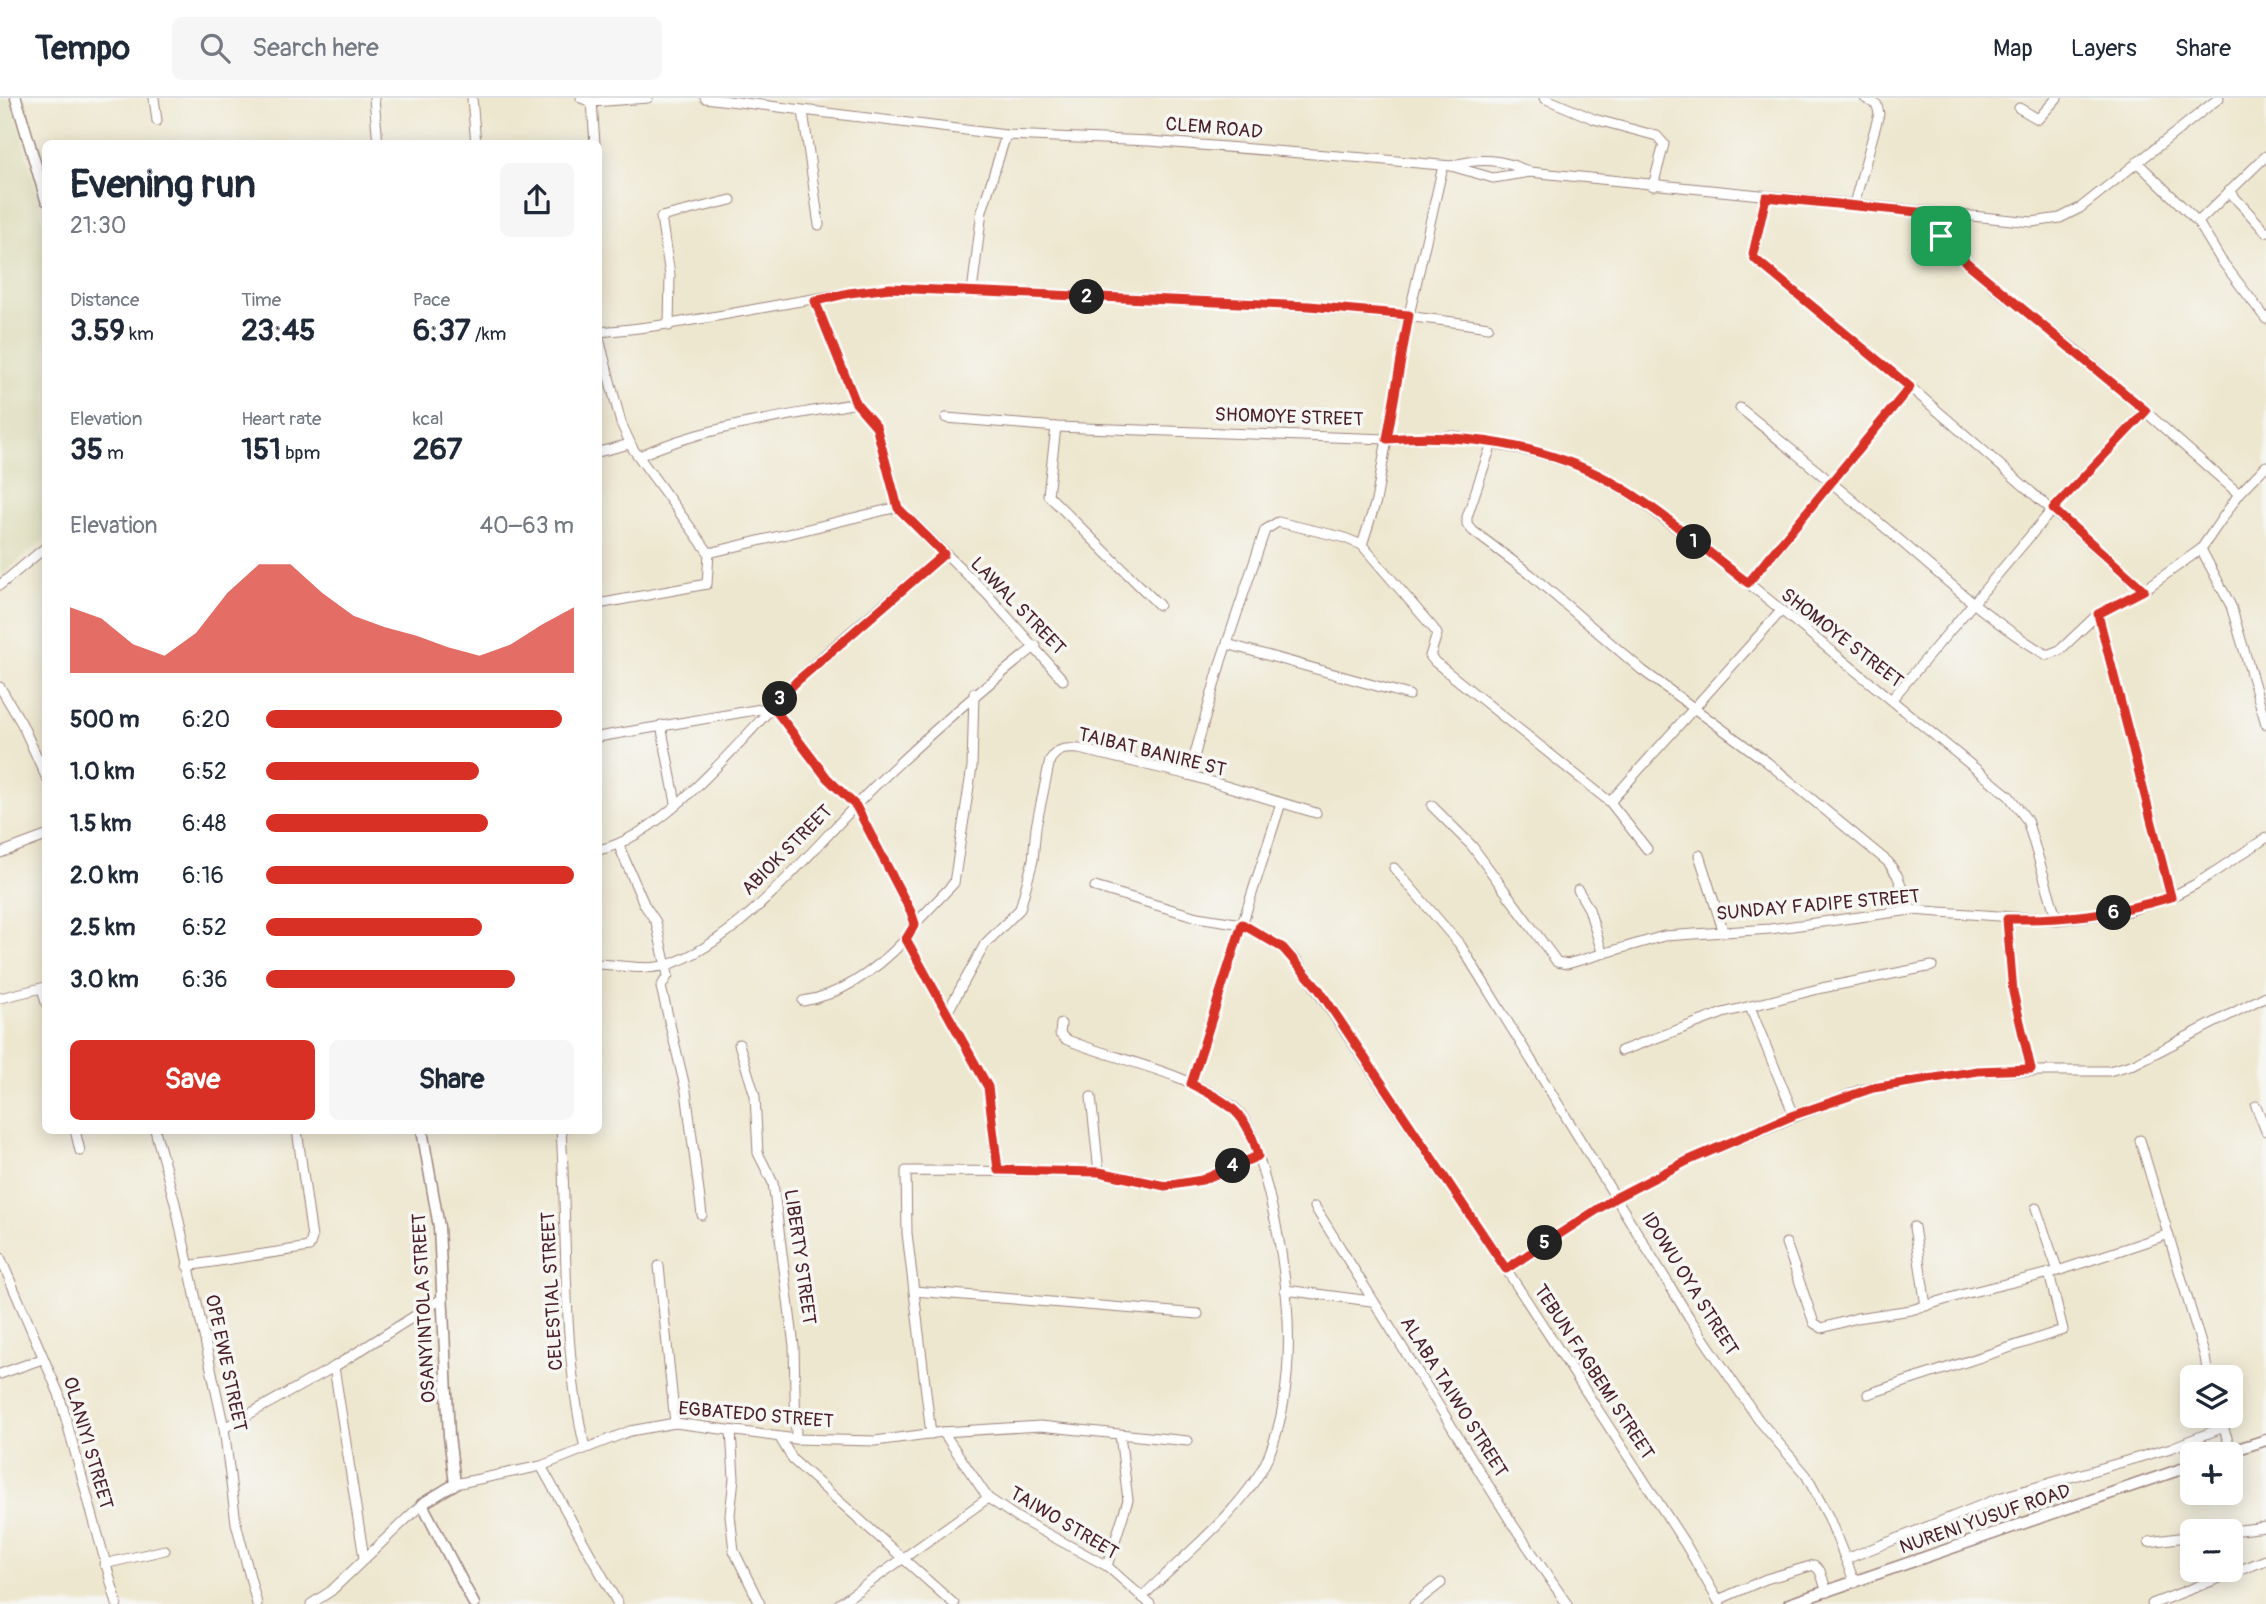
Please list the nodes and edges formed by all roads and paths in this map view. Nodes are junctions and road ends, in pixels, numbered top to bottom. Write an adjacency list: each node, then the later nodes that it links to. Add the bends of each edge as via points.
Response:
1 (16, 98): 24 (street)
2 (154, 98): 15 (street)
3 (374, 98): 17 (street)
4 (472, 98): 18 (street)
5 (581, 98): 12 (street)
6 (648, 98): 12 (street)
7 (705, 98): 14 (street, CLEM ROAD)
8 (1544, 98): 25 (street, via 1594,119 1657,136 1664,144)
9 (1865, 98): 29 (street, via 1877,105 1880,114)
10 (2057, 98): 13 (street, via 2038,119)
11 (2219, 98): 21 (street, CLEM ROAD)
12 (592, 102): 19 (street)
13 (2019, 108)
14 (803, 111): 16 (street, CLEM ROAD); 32 (street)
15 (157, 121)
16 (1006, 135): 22 (street, CLEM ROAD, via 1149,141); 34 (street, via 982,211)
17 (378, 140)
18 (476, 140)
19 (595, 140)
20 (2266, 156): 26 (street)
21 (2137, 162): 30 (street, CLEM ROAD, via 2080,208 2060,218 2032,222); 31 (street)
22 (1447, 166): 23 (street, CLEM ROAD, via 1493,177); 23 (street, via 1490,159); 36 (street)
23 (1530, 172): 25 (street, CLEM ROAD)
24 (42, 186)
25 (1653, 186): 27 (street, CLEM ROAD)
26 (2230, 191): 31 (street); 33 (street)
27 (1766, 197): 29 (street, CLEM ROAD); 42 (street, via 1755,259)
28 (731, 200): 38 (street, via 662,217 670,275)
29 (1854, 204): 30 (street, CLEM ROAD)
30 (1938, 214): 45 (street, via 1941,236 1960,257)
31 (2198, 222): 37 (street)
32 (819, 225)
33 (2266, 232)
34 (972, 292): 35 (street, via 890,288); 36 (street)
35 (815, 301): 38 (street); 43 (street, LAWAL STREET)
36 (1409, 315): 39 (street); 48 (street)
37 (2266, 319)
38 (670, 326): 40 (street)
39 (1488, 327)
40 (602, 333)
41 (602, 349): 50 (street)
42 (1910, 387): 54 (street); 57 (street)
43 (856, 403): 52 (street, via 727,425); 56 (street, LAWAL STREET, via 876,426)
44 (1740, 408): 54 (street)
45 (2146, 411): 55 (street); 57 (street)
46 (946, 418): 47 (street, SHOMOYE STREET)
47 (1056, 427): 48 (street, SHOMOYE STREET); 68 (street, via 1048,495)
48 (1387, 439): 49 (street, SHOMOYE STREET, via 1454,436); 58 (street)
49 (1492, 443): 63 (street, SHOMOYE STREET, via 1550,457 1611,481); 79 (street, via 1467,524 1642,670)
50 (630, 444): 51 (street); 52 (street)
51 (602, 451)
52 (639, 456): 61 (street)
53 (2266, 466): 55 (street)
54 (1832, 481): 63 (street); 67 (street)
55 (2239, 494): 59 (street)
56 (898, 508): 61 (street); 62 (street, LAWAL STREET)
57 (2053, 509): 65 (street); 67 (street)
58 (1362, 545): 71 (street, via 1304,527 1278,522 1269,525); 87 (street, via 1434,629 1437,634 1430,656 1435,663)
59 (2201, 549): 65 (street); 80 (street, via 2231,606)
60 (42, 551): 64 (street)
61 (709, 553): 66 (street, via 707,584)
62 (944, 554): 72 (street, LAWAL STREET); 78 (street)
63 (1748, 583): 69 (street, SHOMOYE STREET)
64 (0, 585)
65 (2144, 590): 70 (street)
66 (602, 603)
67 (1973, 603): 70 (street, via 2047,655 2060,650); 77 (street)
68 (1159, 605)
69 (1781, 611): 77 (street, SHOMOYE STREET); 79 (street)
70 (2098, 614): 101 (street)
71 (1227, 644): 76 (street); 84 (street)
72 (1036, 646): 73 (street, LAWAL STREET); 75 (street, ABIOK STREET)
73 (1063, 680)
74 (0, 687): 83 (street)
75 (974, 694): 88 (street, ABIOK STREET); 105 (street, via 972,767 954,883)
76 (1409, 695)
77 (1892, 699): 104 (street, SHOMOYE STREET, via 2021,808)
78 (773, 707): 81 (street); 85 (street); 88 (street, via 827,778)
79 (1695, 708): 87 (street); 102 (street, via 1888,862)
80 (2266, 724)
81 (661, 725): 82 (street); 85 (street)
82 (602, 736)
83 (42, 768)
84 (1189, 775): 86 (street, TAIBAT BANIRE ST); 118 (street, TAIBAT BANIRE ST, via 1079,750 1063,748 1055,753 1020,909 985,944)
85 (676, 803): 93 (street)
86 (1281, 803): 90 (street, TAIBAT BANIRE ST); 106 (street)
87 (1610, 803): 95 (street)
88 (856, 806): 105 (street); 111 (street, ABIOK STREET, via 729,929)
89 (1432, 806): 109 (street, SUNDAY FADIPE STREET, via 1472,846 1557,962 1567,964)
90 (1316, 813)
91 (42, 837): 96 (street)
92 (2266, 838): 101 (street, SUNDAY FADIPE STREET)
93 (619, 846): 94 (street); 111 (street, via 656,922)
94 (602, 849)
95 (1647, 849)
96 (0, 853)
97 (1699, 855): 107 (street)
98 (1394, 868): 138 (street, IDOWU OYA STREET, via 1461,946)
99 (1095, 887): 106 (street, TEBUN FAGBEMI STREET, via 1196,917)
100 (1578, 890): 109 (street)
101 (2171, 897): 104 (street, SUNDAY FADIPE STREET, via 2128,911)
102 (1911, 910): 103 (street, SUNDAY FADIPE STREET); 107 (street, SUNDAY FADIPE STREET, via 1770,929)
103 (2007, 919): 104 (street, SUNDAY FADIPE STREET); 122 (street, via 2013,992)
104 (2056, 920)
105 (915, 924): 108 (street)
106 (1242, 924): 123 (street); 148 (street, TEBUN FAGBEMI STREET, via 1283,948 1318,988)
107 (1723, 930): 109 (street, SUNDAY FADIPE STREET, via 1664,936)
108 (906, 939): 116 (street, via 846,986); 118 (street)
109 (1602, 952)
110 (602, 964): 111 (street, ABIOK STREET)
111 (666, 965): 141 (street, via 668,975 661,986 686,1091)
112 (1932, 966): 117 (street)
113 (42, 988): 115 (street)
114 (2266, 996): 122 (street, via 2124,1068)
115 (0, 998)
116 (803, 1001)
117 (1750, 1007): 121 (street); 126 (street)
118 (948, 1011): 136 (street, via 988,1087)
119 (1061, 1024): 123 (street, via 1060,1034 1065,1039)
120 (739, 1044): 169 (street, LIBERTY STREET, via 755,1096 758,1153 773,1183 794,1346)
121 (1621, 1051)
122 (2031, 1069): 126 (street, via 1978,1071 1873,1088)
123 (1191, 1084): 135 (street, via 1234,1107)
124 (1091, 1097): 137 (street)
125 (2256, 1106): 127 (street)
126 (1794, 1115): 138 (street)
127 (2266, 1131)
128 (76, 1134): 134 (street)
129 (156, 1134): 146 (street, OPE EWE STREET)
130 (298, 1134): 146 (street, via 312,1238 309,1247)
131 (423, 1134): 152 (street, OSANYINTOLA STREET, via 439,1227)
132 (561, 1134): 172 (street, CELESTIAL STREET, via 570,1335)
133 (2140, 1140): 143 (street)
134 (80, 1151)
135 (1258, 1156): 137 (street, via 1202,1180 1165,1186); 150 (street, via 1277,1224)
136 (998, 1170): 137 (street); 151 (street, via 906,1171 906,1233)
137 (1099, 1172)
138 (1615, 1198): 148 (street); 185 (street, IDOWU OYA STREET, via 1758,1419 1806,1475)
139 (1315, 1208): 153 (street, ALABA TAIWO STREET)
140 (2036, 1208): 149 (street)
141 (702, 1215)
142 (1913, 1227): 154 (street)
143 (2166, 1235): 149 (street); 157 (street)
144 (1786, 1243): 154 (street, via 1814,1323 1822,1328)
145 (0, 1257): 156 (street, OLANIYI STREET)
146 (187, 1266): 163 (street, OPE EWE STREET)
147 (659, 1266): 161 (street)
148 (1506, 1269): 194 (street, TEBUN FAGBEMI STREET)
149 (2053, 1273): 154 (street); 160 (street, via 2063,1330)
150 (1285, 1290): 153 (street); 193 (street, via 1285,1382 1269,1455 1229,1513)
151 (914, 1291): 155 (street); 166 (street)
152 (443, 1298): 158 (street); 176 (street, OSANYINTOLA STREET)
153 (1371, 1301): 205 (street, ALABA TAIWO STREET)
154 (1926, 1306)
155 (1198, 1314)
156 (42, 1359): 159 (street); 188 (street, OLANIYI STREET, via 60,1394)
157 (2206, 1365)
158 (334, 1367): 163 (street); 184 (street)
159 (0, 1374)
160 (1868, 1394)
161 (675, 1423): 164 (street, EGBATEDO STREET); 172 (street, EGBATEDO STREET, via 630,1431)
162 (2221, 1428): 185 (street, via 2171,1448 2002,1497)
163 (224, 1429): 196 (street, OPE EWE STREET, via 236,1523)
164 (731, 1431): 168 (street, EGBATEDO STREET); 200 (street, via 734,1551)
165 (943, 1432): 166 (street, EGBATEDO STREET); 167 (street, EGBATEDO STREET, via 1040,1426); 177 (street, TAIWO STREET)
166 (930, 1434): 169 (street, EGBATEDO STREET, via 875,1441)
167 (1120, 1435): 171 (street, EGBATEDO STREET); 189 (street, via 1128,1500)
168 (780, 1438): 169 (street, EGBATEDO STREET); 186 (street, via 793,1460)
169 (796, 1438)
170 (2266, 1440): 173 (street)
171 (1188, 1441)
172 (585, 1448): 174 (street, EGBATEDO STREET)
173 (2243, 1448)
174 (541, 1466): 176 (street, EGBATEDO STREET); 199 (street)
175 (2180, 1470): 191 (street, NURENI YUSUF ROAD)
176 (455, 1484): 178 (street)
177 (988, 1498): 186 (street); 189 (street, TAIWO STREET)
178 (422, 1504): 184 (street); 198 (street)
179 (2266, 1527): 180 (street)
180 (2243, 1530)
181 (2180, 1538): 182 (street)
182 (2149, 1542)
183 (165, 1550): 188 (street)
184 (364, 1558): 197 (street)
185 (1846, 1559): 191 (street, IDOWU OYA STREET)
186 (904, 1560): 201 (street); 202 (street)
187 (2266, 1560): 207 (street)
188 (104, 1564): 195 (street, OLANIYI STREET)
189 (1107, 1566): 193 (street, TAIWO STREET)
190 (1441, 1583): 204 (street)
191 (1855, 1583): 192 (street, NURENI YUSUF ROAD)
192 (1827, 1592): 194 (street, via 1814,1565 1766,1579); 206 (street, NURENI YUSUF ROAD)
193 (1142, 1597): 203 (street, TAIWO STREET)
194 (1719, 1602)
195 (117, 1604)
196 (257, 1604)
197 (311, 1604)
198 (474, 1604)
199 (618, 1604)
200 (760, 1604)
201 (839, 1604)
202 (954, 1604)
203 (1150, 1604)
204 (1414, 1604)
205 (1567, 1604)
206 (1789, 1604)
207 (2152, 1604)

